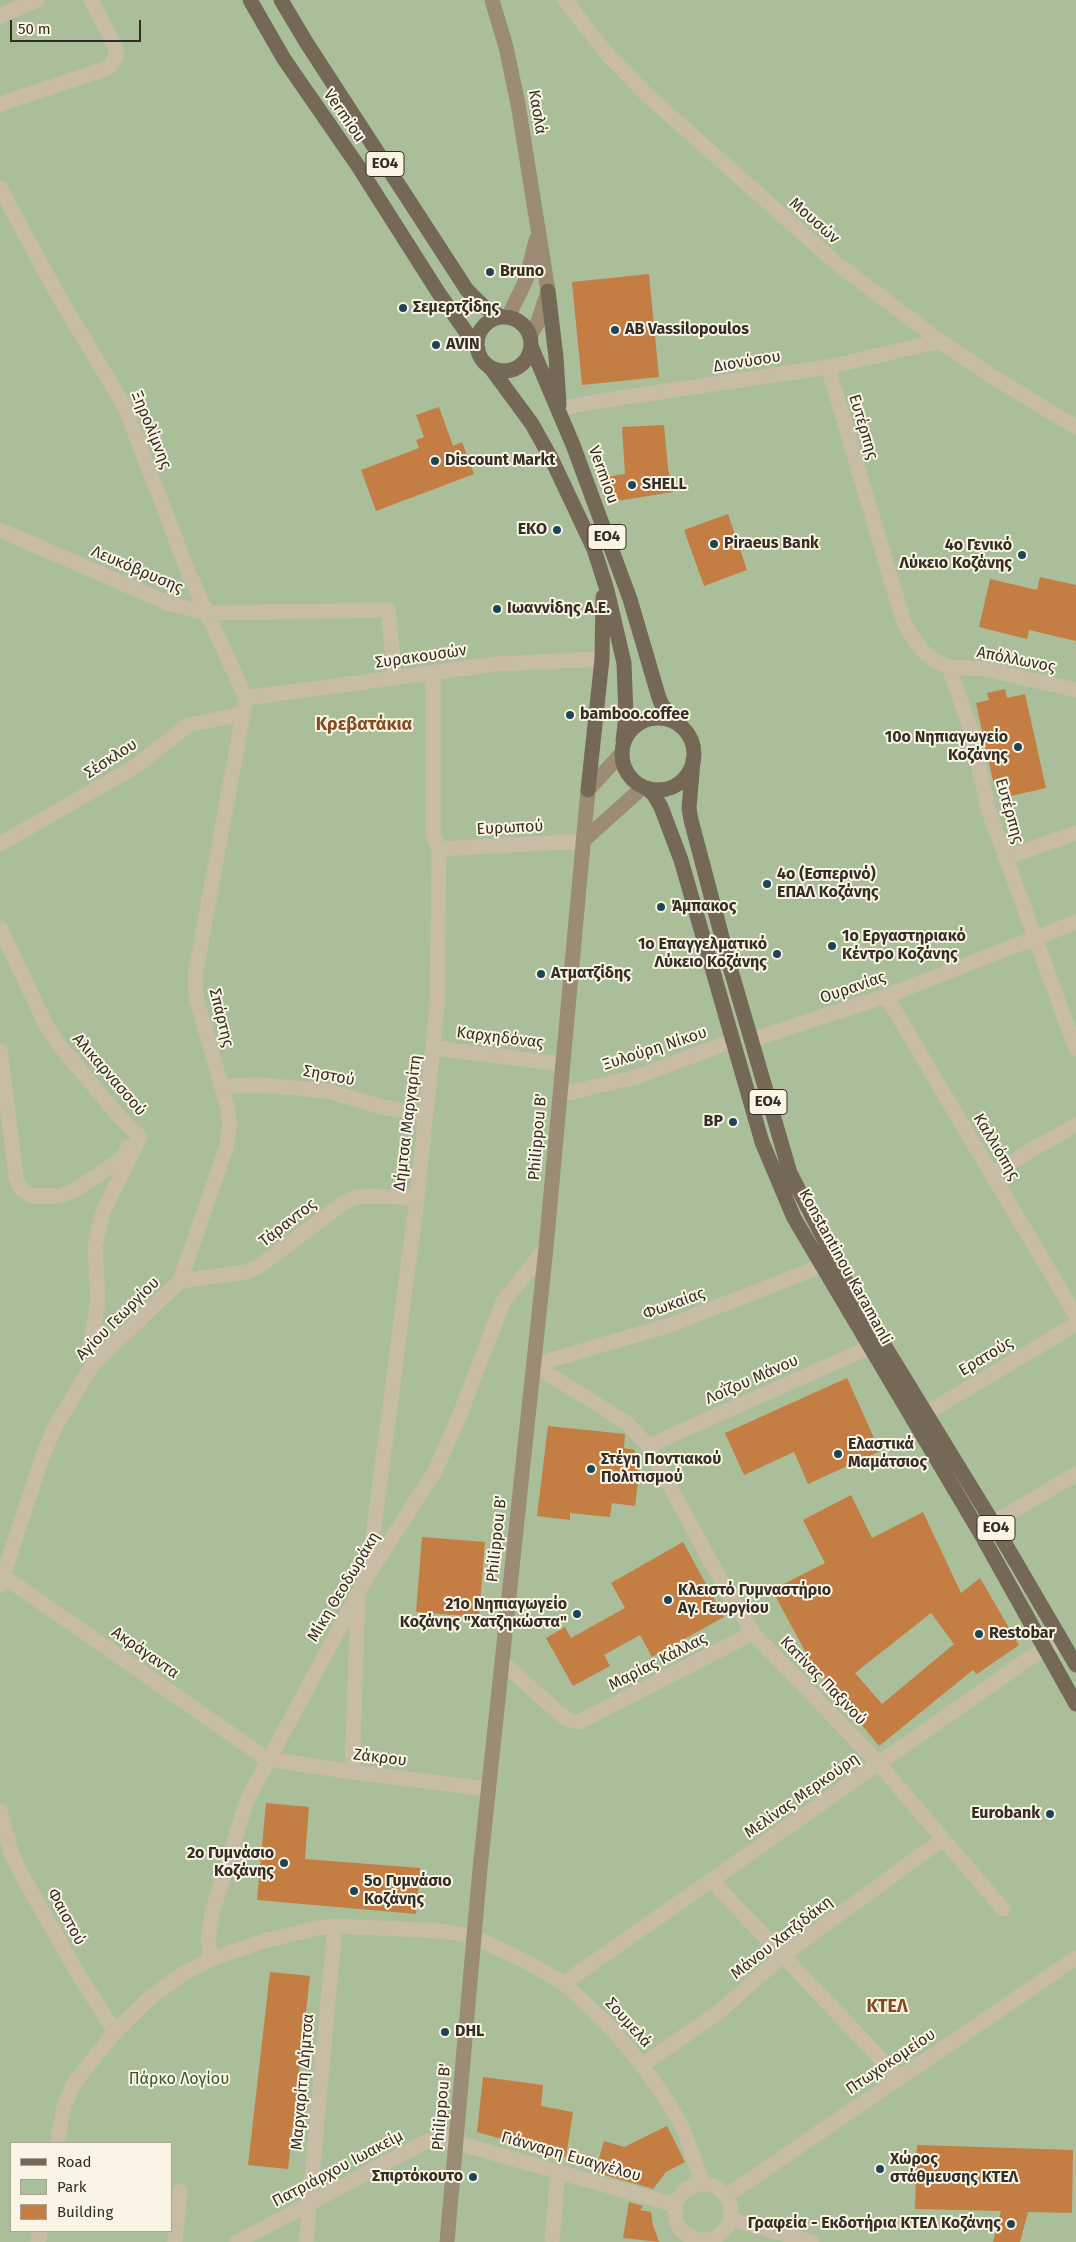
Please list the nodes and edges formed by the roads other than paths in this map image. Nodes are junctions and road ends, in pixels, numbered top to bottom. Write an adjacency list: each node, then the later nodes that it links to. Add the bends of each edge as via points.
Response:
1 (37, 0): 7 (street)
2 (91, 0): 8 (street, via 117,56 108,68)
3 (250, 0): 15 (main road, Vermiou / ΕΟ4, via 284,59)
4 (281, 0): 12 (main road, Vermiou / ΕΟ4, via 467,290 483,306)
5 (492, 0): 10 (main road, Κασλά, via 518,104)
6 (565, 0): 14 (street, Μουσών, via 619,67 677,123 836,263)
7 (0, 16)
8 (0, 104)
9 (0, 188): 22 (street, Ξηρολίμνης, via 76,327 125,407)
10 (538, 231): 11 (main road, Κασλά); 12 (main road, Κασλά, via 526,280)
11 (548, 291): 13 (main road, Κασλά); 18 (main road)
12 (504, 317): 13 (main road, ΕΟ4, via 519,321); 15 (main road, via 494,319 482,328)
13 (530, 341): 16 (main road, via 526,359 516,368 503,370); 18 (main road, Vermiou / ΕΟ4)
14 (940, 341): 17 (street, Διονύσου); 19 (street, Μουσών)
15 (478, 349): 16 (main road, ΕΟ4)
16 (490, 366): 21 (main road, ΕΟ4, via 532,424)
17 (828, 367): 18 (street, Διονύσου); 24 (street, Ευτέρπης, via 903,620 923,651 934,661)
18 (559, 409): 30 (main road, Vermiou / ΕΟ4, via 630,599 659,698)
19 (1076, 427)
20 (0, 530): 22 (street, Λευκόβρυσης, via 170,604)
21 (594, 549): 23 (main road, via 604,608); 31 (main road, ΕΟ4, via 608,590 624,663 626,715)
22 (206, 613): 26 (street, Λευκόβρυσης, via 388,610); 28 (street, Ξηρολίμνης)
23 (602, 659): 25 (street, Συρακουσών, via 496,664); 34 (main road)
24 (949, 667): 27 (street, Απόλλωνος, via 984,669); 39 (street, Ευτέρπης, via 962,700)
25 (433, 673): 26 (street, Συρακουσών); 38 (street, Δήμτσα Μαργαρίτη, via 434,835)
26 (395, 678): 28 (street, Συρακουσών)
27 (1076, 690)
28 (246, 698): 29 (street, Σπάρτης)
29 (243, 714): 37 (street, Σέσκλου, via 188,725 136,766); 50 (street, Σπάρτης, via 194,976 196,996)
30 (682, 727): 31 (main road, via 665,718 646,719 635,726); 32 (main road, ΕΟ4, via 693,743)
31 (622, 748): 33 (main road, ΕΟ4, via 629,776); 34 (main road)
32 (693, 761): 33 (main road, via 678,784 664,790); 44 (main road, Konstantinou Karamanli / ΕΟ4, via 690,814)
33 (645, 788): 36 (main road); 45 (main road, Konstantinou Karamanli / ΕΟ4, via 661,807 681,860)
34 (588, 790): 36 (main road, Philippou B')
35 (1076, 833): 39 (street)
36 (583, 841): 38 (street, Ευρωπού); 49 (main road, Philippou B')
37 (0, 844)
38 (439, 849): 46 (street, Δήμτσα Μαργαρίτη)
39 (1005, 858): 42 (street, Ευτέρπης)
40 (1076, 922): 42 (street, Ουρανίας)
41 (0, 928): 54 (street, Αλικαρνασσού, via 47,1027)
42 (1034, 937): 43 (street, Ουρανίας); 47 (street, Ευτέρπης)
43 (886, 996): 44 (street, Ουρανίας); 55 (street, Καλλιόπης)
44 (751, 1040): 65 (main road, Konstantinou Karamanli / ΕΟ4, via 783,1156 793,1180)
45 (732, 1041): 51 (street, Ξυλούρη Νίκου, via 636,1077); 58 (main road, Konstantinou Karamanli / ΕΟ4, via 768,1160 794,1218)
46 (434, 1048): 49 (street, Καρχηδόνας); 52 (street, Δήμτσα Μαργαρίτη)
47 (1076, 1049)
48 (0, 1051): 54 (street, via 16,1177 20,1188 31,1196 59,1196 74,1190 122,1158)
49 (562, 1064): 51 (main road, Philippou B')
50 (223, 1086): 52 (street, Σηστού, via 262,1084 327,1091); 59 (street, Σπάρτης, via 230,1125 226,1148)
51 (559, 1095): 57 (main road, Philippou B')
52 (426, 1116): 56 (street, Δήμτσα Μαργαρίτη)
53 (1076, 1125): 55 (street)
54 (136, 1133): 63 (street, Αλικαρνασσού, via 140,1142 103,1212 95,1246 98,1302 88,1352)
55 (993, 1174): 60 (street, Καλλιόπης)
56 (417, 1198): 59 (street, Τάραντος, via 355,1197 258,1267 246,1272); 69 (street, Δήμτσα Μαργαρίτη)
57 (546, 1248): 64 (main road, Philippou B'); 69 (street, Μίκη Θεοδωράκη, via 503,1302 435,1471)
58 (822, 1266): 62 (main road, Konstantinou Karamanli / ΕΟ4); 64 (street, Φωκαίας, via 670,1326)
59 (180, 1281): 63 (street, Αγίου Γεωργίου)
60 (1076, 1316)
61 (1076, 1324): 65 (street, Ερατούς)
62 (870, 1348): 65 (main road, Konstantinou Karamanli / ΕΟ4); 66 (street, Λοΐζου Μάνου)
63 (94, 1363): 70 (street, Αγίου Γεωργίου, via 56,1425)
64 (534, 1365): 66 (street, Κατίνας Παξινού, via 627,1423); 75 (main road, Philippou B')
65 (920, 1417): 68 (main road, Konstantinou Karamanli / ΕΟ4); 74 (main road, Konstantinou Karamanli / ΕΟ4)
66 (648, 1446): 72 (street, Κατίνας Παξινού)
67 (1076, 1474): 68 (street)
68 (993, 1523): 73 (main road, Konstantinou Karamanli / ΕΟ4)
69 (368, 1575): 71 (street, Μίκη Θεοδωράκη)
70 (1, 1580): 78 (street, Ακράγαντα)
71 (358, 1594): 78 (street, Μίκη Θεοδωράκη); 80 (street)
72 (753, 1633): 75 (street, Μαρίας Κάλλας, via 580,1722 560,1714); 79 (street, Κατίνας Παξινού)
73 (1063, 1643): 74 (street, Μελίνας Μερκούρη); 76 (main road, Konstantinou Karamanli / ΕΟ4)
74 (1044, 1648): 77 (main road, Konstantinou Karamanli / ΕΟ4); 79 (street, Μελίνας Μερκούρη)
75 (501, 1661): 81 (main road, Philippou B')
76 (1076, 1665)
77 (1076, 1704)
78 (267, 1759): 80 (street, Ζάκρου); 90 (street, Μίκη Θεοδωράκη, via 247,1800 213,1910 208,1938)
79 (879, 1764): 83 (street, Κατίνας Παξινού); 84 (street, Μελίνας Μερκούρη)
80 (352, 1772): 81 (street, Ζάκρου)
81 (489, 1789): 87 (main road, Philippou B')
82 (0, 1811): 92 (street, Φαιστού, via 12,1855 23,1877)
83 (943, 1839): 85 (street, Κατίνας Παξινού); 88 (street, Μάνου Χατζιδάκη)
84 (711, 1880): 88 (street); 91 (street, Μελίνας Μερκούρη)
85 (1003, 1909)
86 (335, 1926): 87 (street, Σουμελά, via 443,1931); 90 (street, Σουμελά, via 264,1941); 101 (street, Μαργαρίτη Δήμτσα)
87 (474, 1937): 91 (street, Σουμελά, via 503,1949); 96 (main road, Philippou B')
88 (782, 1956): 93 (street, Μάνου Χατζιδάκη, via 719,2012); 94 (street)
89 (1076, 1958): 94 (street, Πτωχοκομείου)
90 (211, 1959): 92 (street, Σουμελά, via 152,1996)
91 (564, 1983): 93 (street, Σουμελά, via 611,2028)
92 (115, 2032): 95 (street, Σουμελά, via 69,2091)
93 (642, 2065): 98 (street, Σουμελά, via 683,2128)
94 (899, 2078): 100 (street, Πτωχοκομείου)
95 (57, 2142)
96 (457, 2142): 97 (street, Γιάνναρη Ευαγγέλου); 101 (street, Πατριάρχου Ιωακείμ, via 440,2138 427,2141); 108 (main road, Philippou B')
97 (558, 2171): 102 (street, Γιάνναρη Ευαγγέλου); 109 (street)
98 (703, 2184): 100 (street, via 712,2185); 102 (street, via 686,2190)
99 (180, 2191): 105 (street)
100 (726, 2196): 103 (street, via 731,2207)
101 (309, 2205): 106 (street, Πατριάρχου Ιωακείμ); 107 (street, Μαργαρίτη Δήμτσα)
102 (675, 2205): 104 (street, via 678,2227 695,2240)
103 (730, 2219): 104 (street, via 717,2237); 110 (street)
104 (706, 2241)
105 (175, 2242)
106 (237, 2242)
107 (306, 2242)
108 (447, 2242)
109 (552, 2242)
110 (812, 2242)

